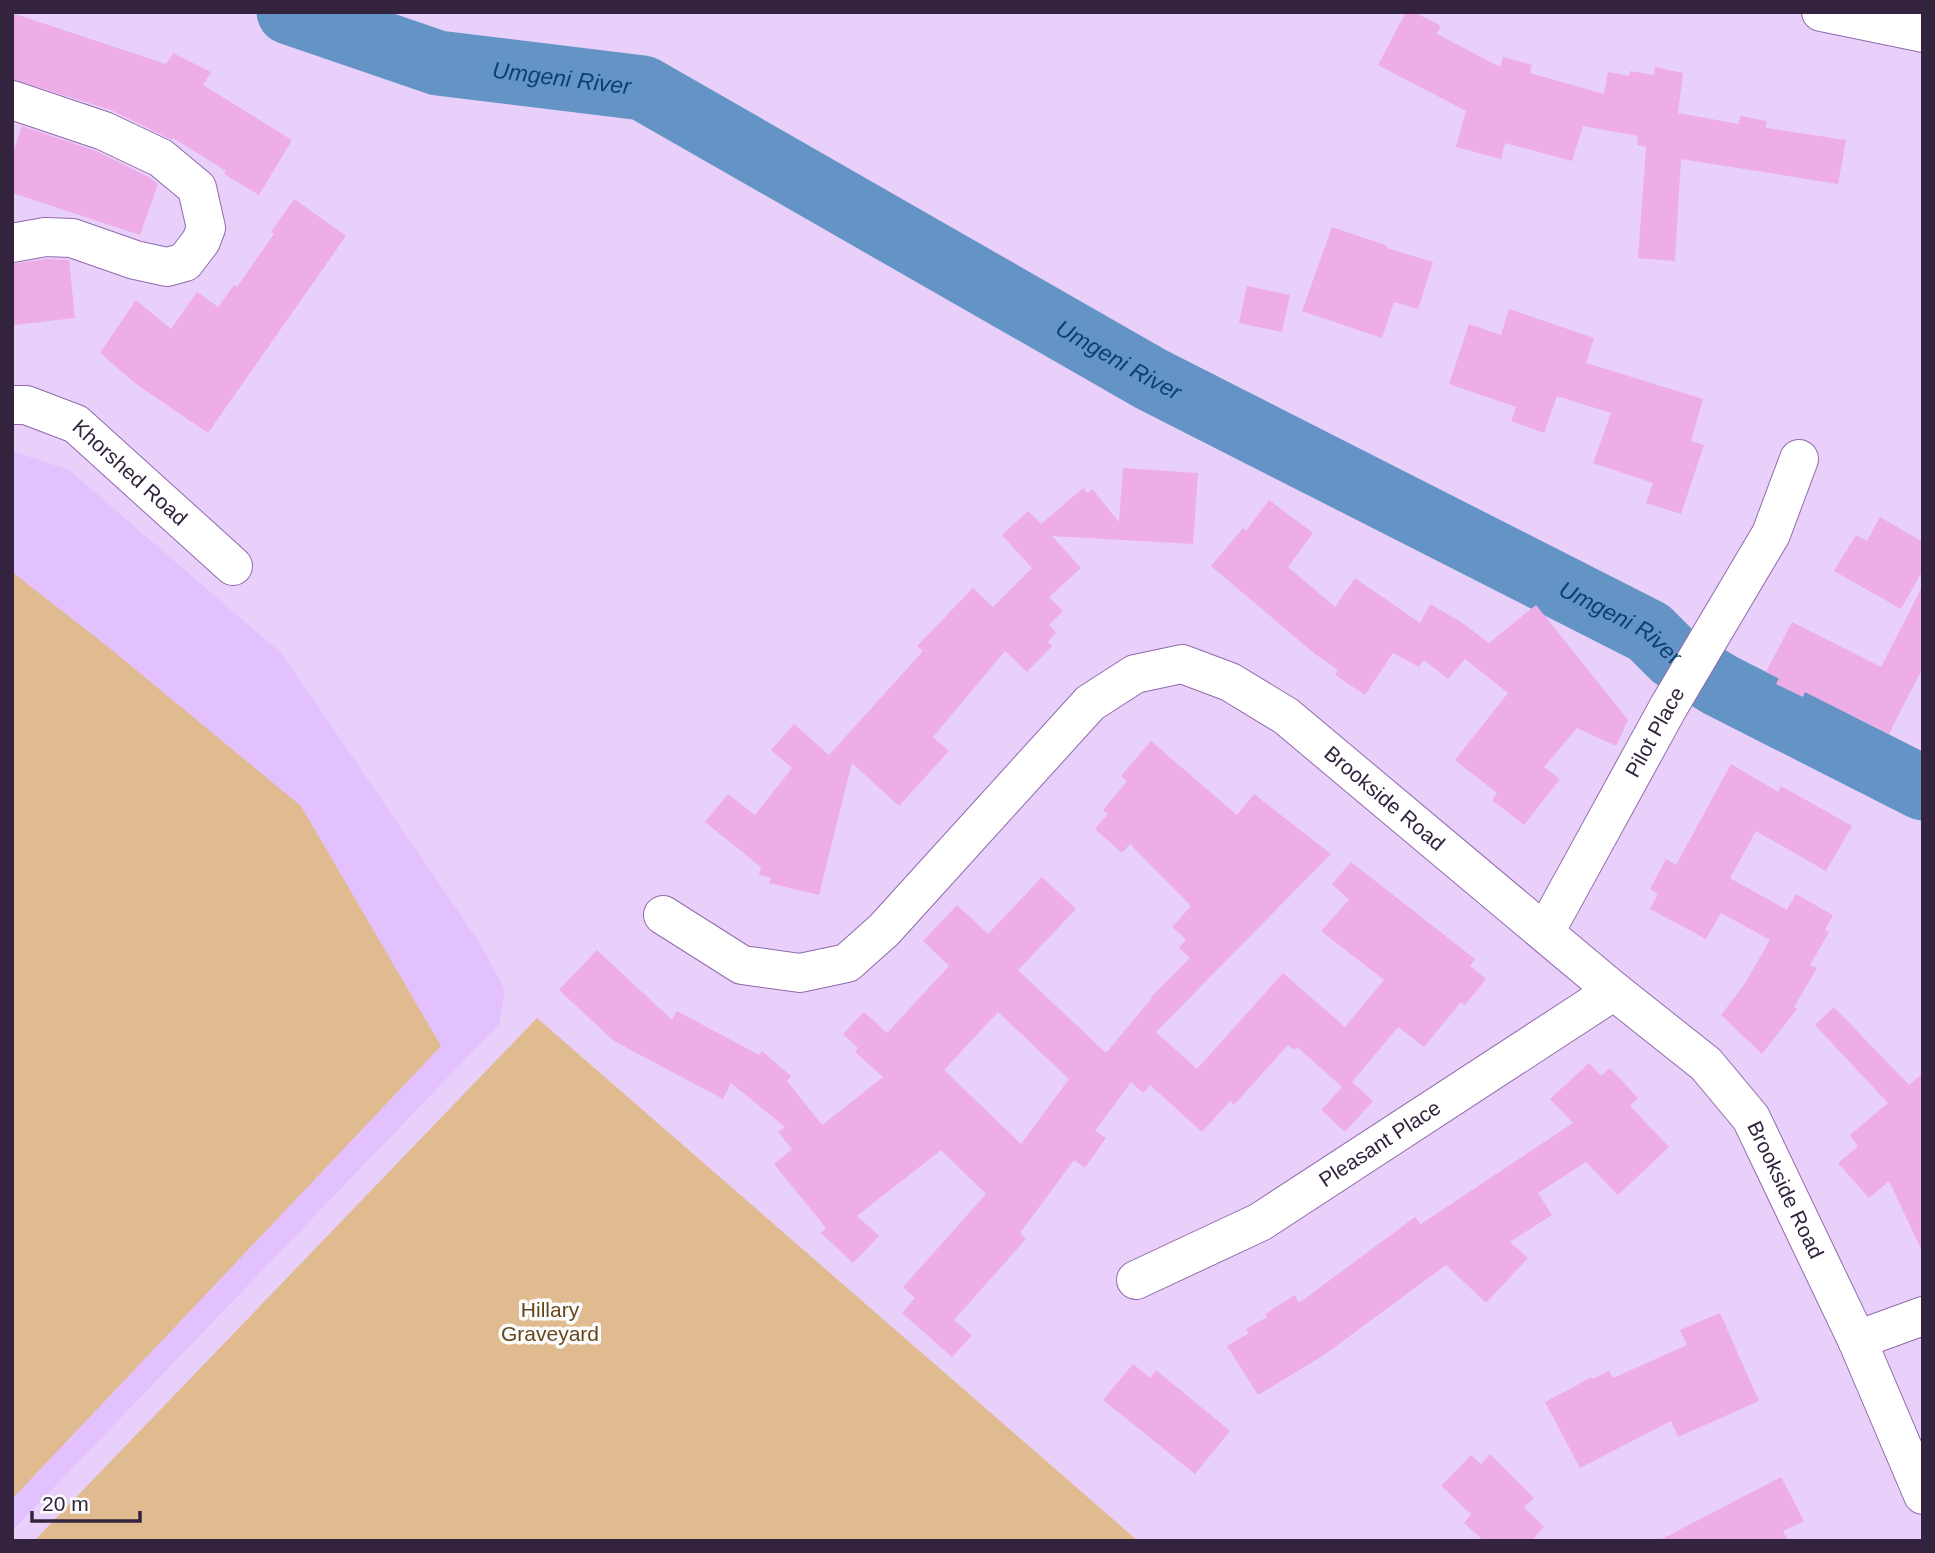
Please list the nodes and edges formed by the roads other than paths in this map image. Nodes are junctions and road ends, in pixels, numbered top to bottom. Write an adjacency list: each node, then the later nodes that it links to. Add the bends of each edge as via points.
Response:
1 (1821, 12): 2 (street)
2 (1923, 33)
3 (12, 100): 4 (street, via 104,131 161,158 197,188 206,228 185,262 167,267 72,238)
4 (12, 243)
5 (12, 405): 7 (street, Khorshed Road, via 26,405 76,424)
6 (1798, 459): 9 (street, Pilot Place, via 1771,534 1669,706)
7 (233, 566)
8 (663, 915): 9 (street, Brookside Road, via 742,965 800,973 846,963 884,930 1090,703 1135,674 1182,664 1230,682 1286,716)
9 (1545, 932): 10 (street, Brookside Road)
10 (1614, 991): 11 (street, Pleasant Place, via 1260,1222); 13 (street, Brookside Road, via 1706,1064 1751,1118)
11 (1136, 1280)
12 (1923, 1316): 13 (street)
13 (1857, 1340): 14 (street, Brookside Road)
14 (1923, 1495)

